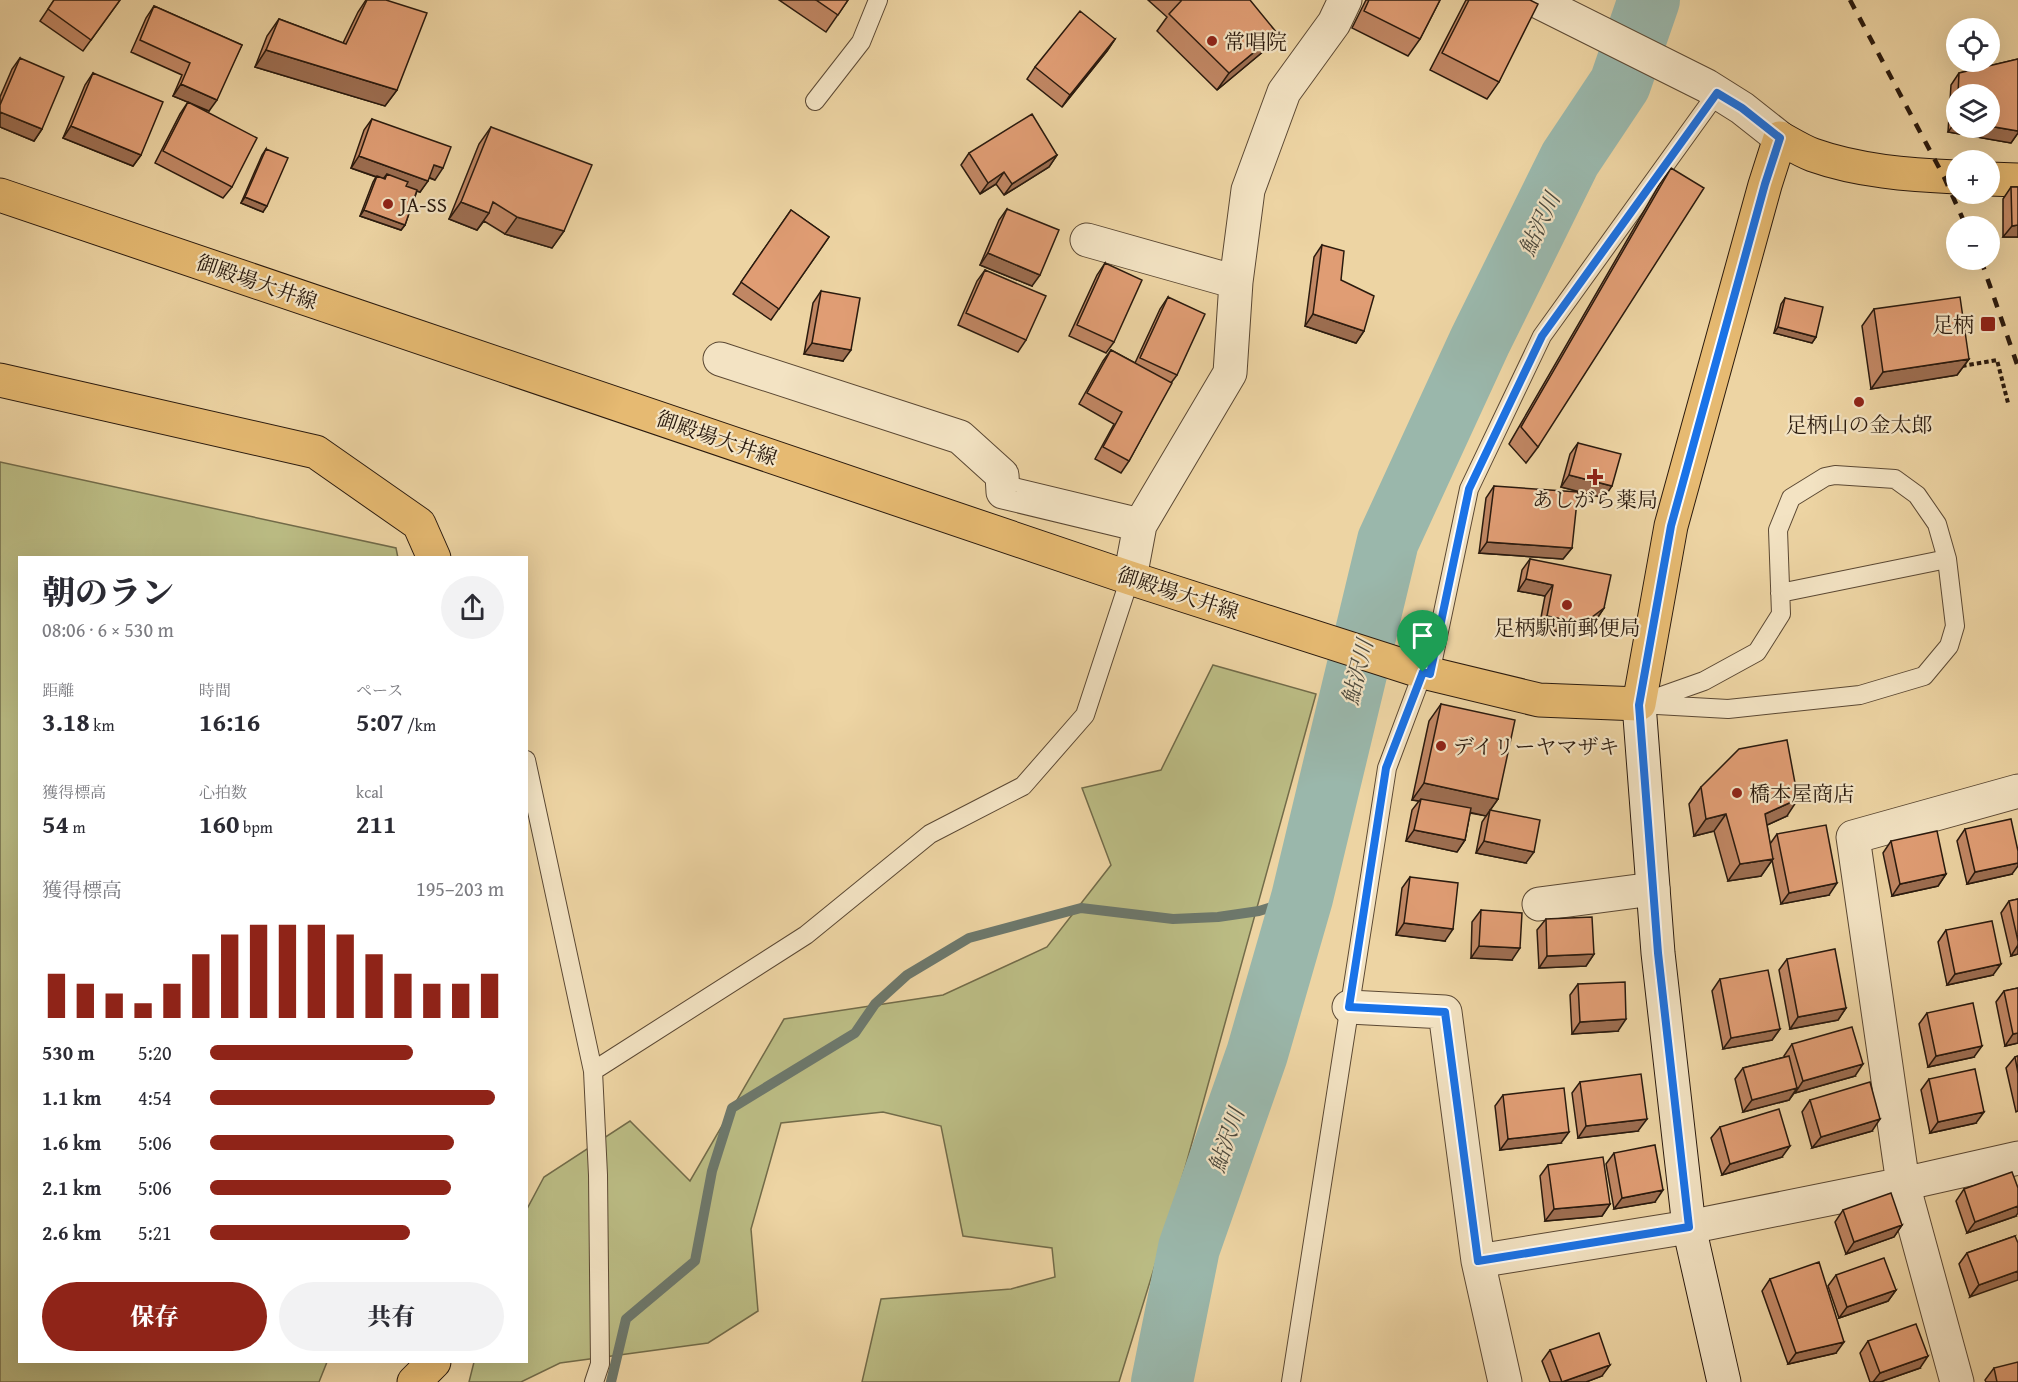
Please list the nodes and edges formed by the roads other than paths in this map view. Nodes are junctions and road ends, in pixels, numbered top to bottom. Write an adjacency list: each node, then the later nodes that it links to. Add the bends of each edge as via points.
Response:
1 (878, 0): 5 (lane, via 861,42)
2 (1345, 0): 12 (street, via 1334,23 1284,92 1248,190)
3 (1535, 0): 4 (street)
4 (1712, 89): 6 (street); 20 (lane, via 1542,336 1469,489)
5 (815, 101)
6 (1780, 138): 7 (main road, via 1811,155 1841,164); 21 (main road, via 1671,526)
7 (1946, 176)
8 (2000, 179): 9 (main road)
9 (2018, 180)
10 (0, 195): 18 (main road, 御殿場大井線)
11 (1087, 240): 12 (street)
12 (1236, 282): 15 (street, via 1230,373)
13 (720, 359): 15 (street, via 960,437 1002,475 1004,492)
14 (0, 380): 16 (main road, via 316,452 419,524)
15 (1140, 525): 18 (street)
16 (433, 556)
17 (1947, 559): 19 (lane); 19 (lane, via 1937,524 1917,495 1895,479 1825,477 1791,498 1778,530); 21 (lane, via 1955,626 1949,646 1924,676 1860,695 1728,709)
18 (1130, 578): 20 (main road, 御殿場大井線); 27 (lane, via 1085,715 1023,786 930,834 806,935)
19 (1780, 593): 21 (lane, via 1781,614 1757,652 1704,681)
20 (1426, 673): 21 (main road, 御殿場大井線, via 1539,700); 26 (lane, via 1386,768)
21 (1639, 705): 24 (street)
22 (528, 769): 27 (lane)
23 (2018, 791): 29 (street, via 1852,837)
24 (1653, 888): 25 (street); 30 (street)
25 (1539, 904)
26 (1349, 1007): 31 (street, via 1445,1012); 35 (lane)
27 (593, 1071): 34 (lane, via 600,1352)
28 (2018, 1158): 29 (street)
29 (1903, 1184): 30 (street); 38 (street)
30 (1689, 1227): 31 (street); 37 (street)
31 (1478, 1261): 36 (street)
32 (433, 1363): 33 (main road)
33 (414, 1382)
34 (594, 1382)
35 (1291, 1382)
36 (1505, 1382)
37 (1724, 1382)
38 (1957, 1382)

